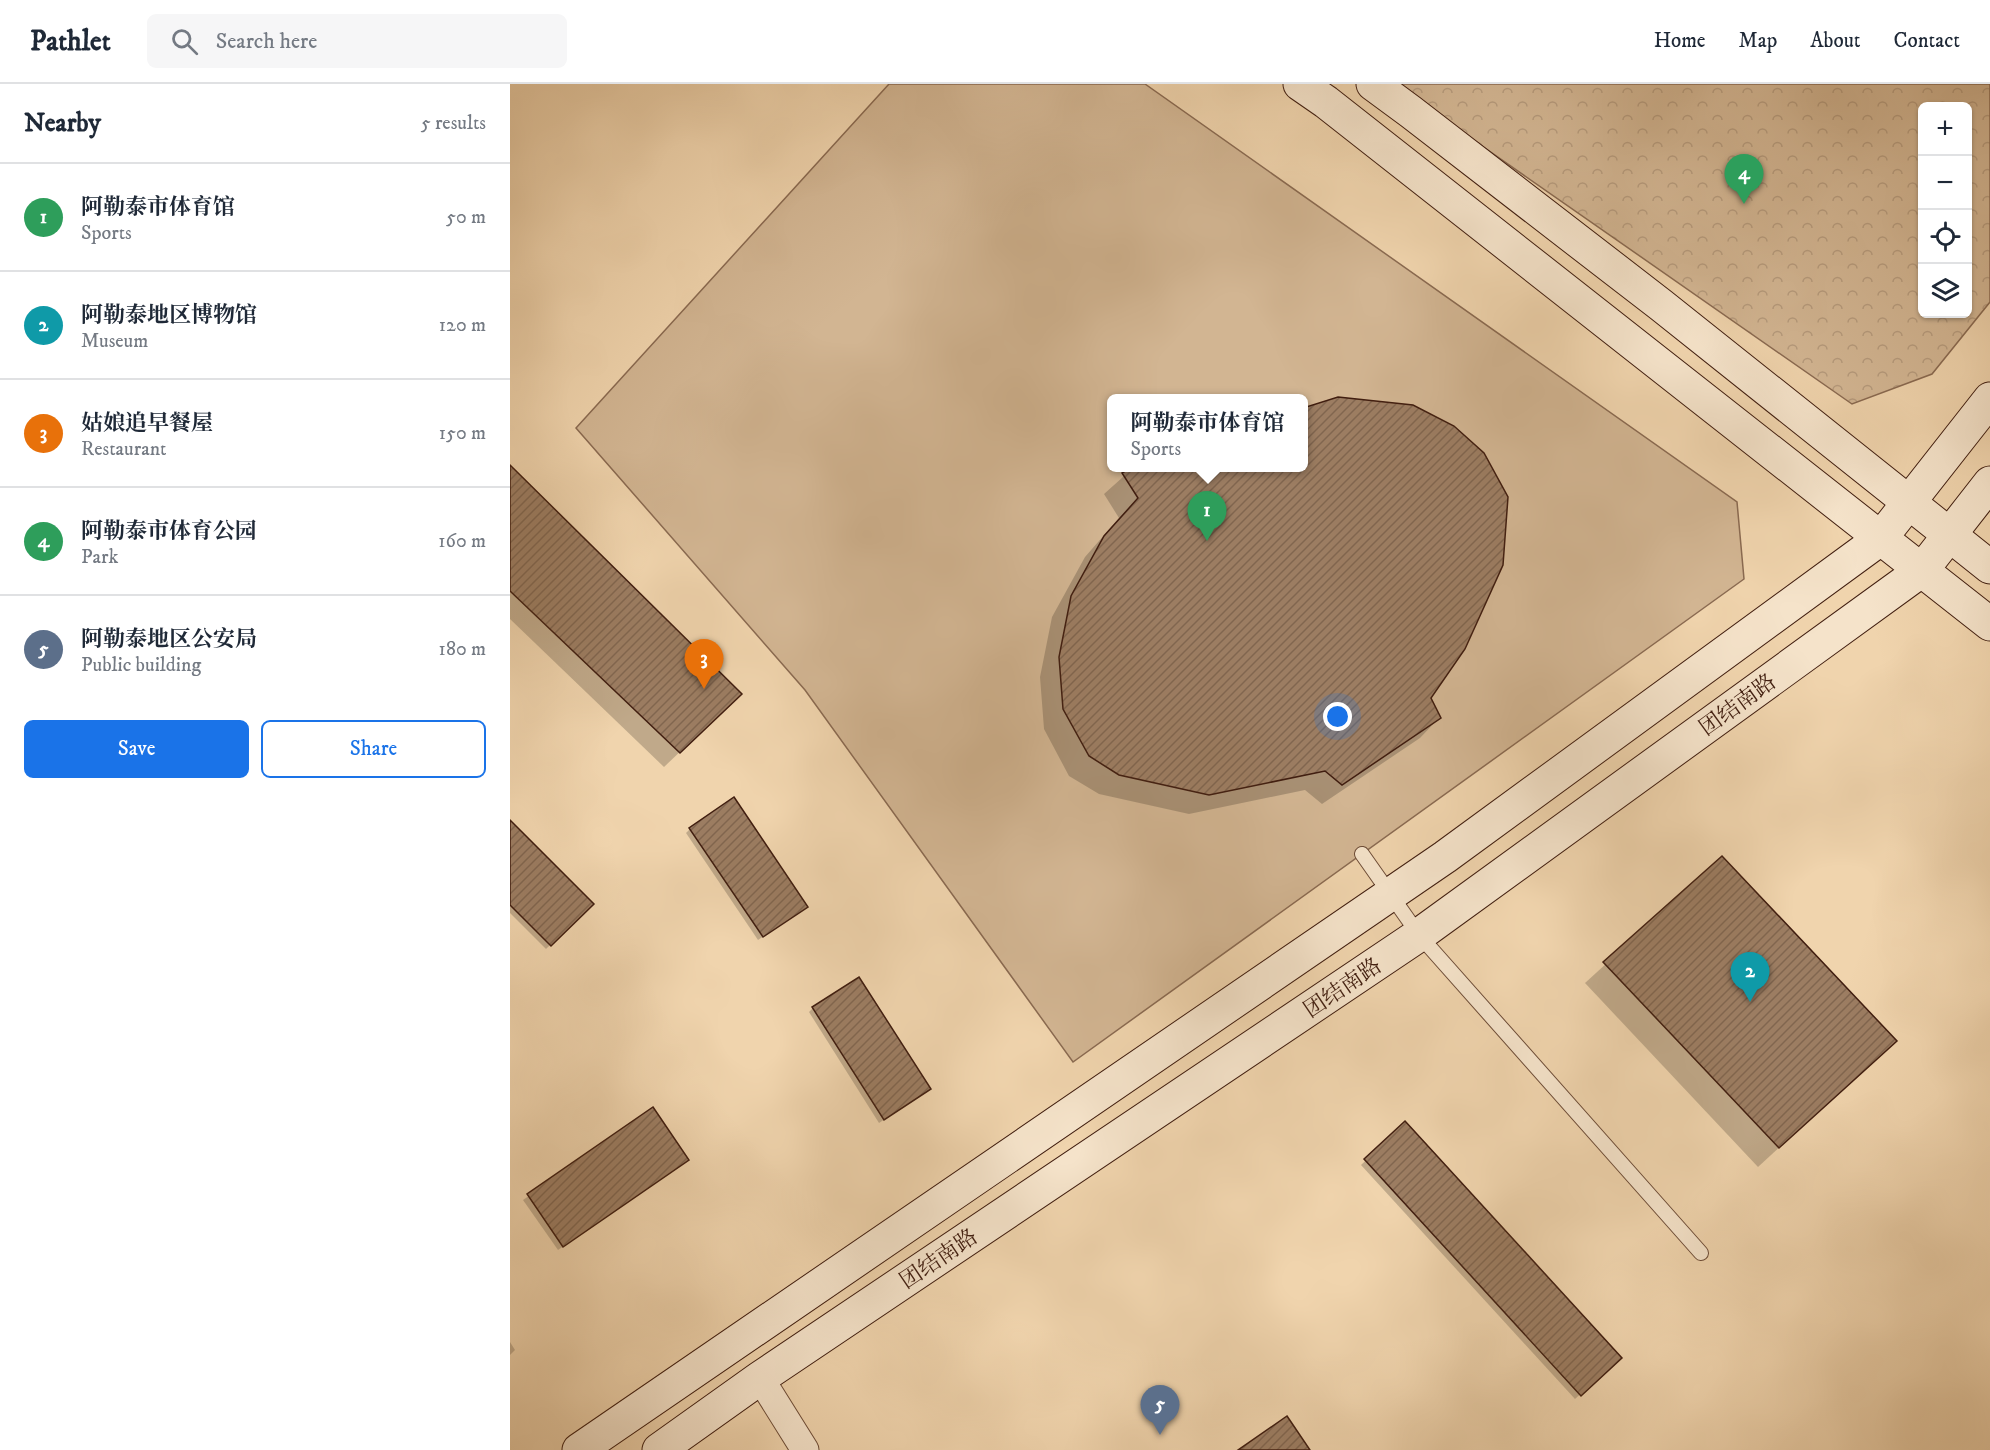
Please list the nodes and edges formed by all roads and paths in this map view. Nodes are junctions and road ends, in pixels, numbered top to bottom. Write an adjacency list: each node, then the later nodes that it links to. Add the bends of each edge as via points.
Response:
1 (1300, 84): 7 (main road)
2 (1373, 84): 5 (main road, via 1661,305)
3 (1990, 399): 5 (main road)
4 (1990, 483): 6 (main road, 团结南路)
5 (1908, 503): 6 (main road); 7 (main road)
6 (1950, 535): 8 (main road); 9 (main road, 团结南路)
7 (1880, 539): 9 (main road); 12 (main road)
8 (1990, 567)
9 (1922, 570): 10 (main road); 13 (main road, 团结南路)
10 (1990, 624)
11 (1362, 854): 12 (lane)
12 (1389, 895): 13 (lane); 16 (main road)
13 (1419, 935): 14 (lane); 15 (main road, 团结南路)
14 (1701, 1253)
15 (760, 1378): 17 (main road, 团结南路); 18 (street)
16 (579, 1450)
17 (658, 1450)
18 (805, 1450)

